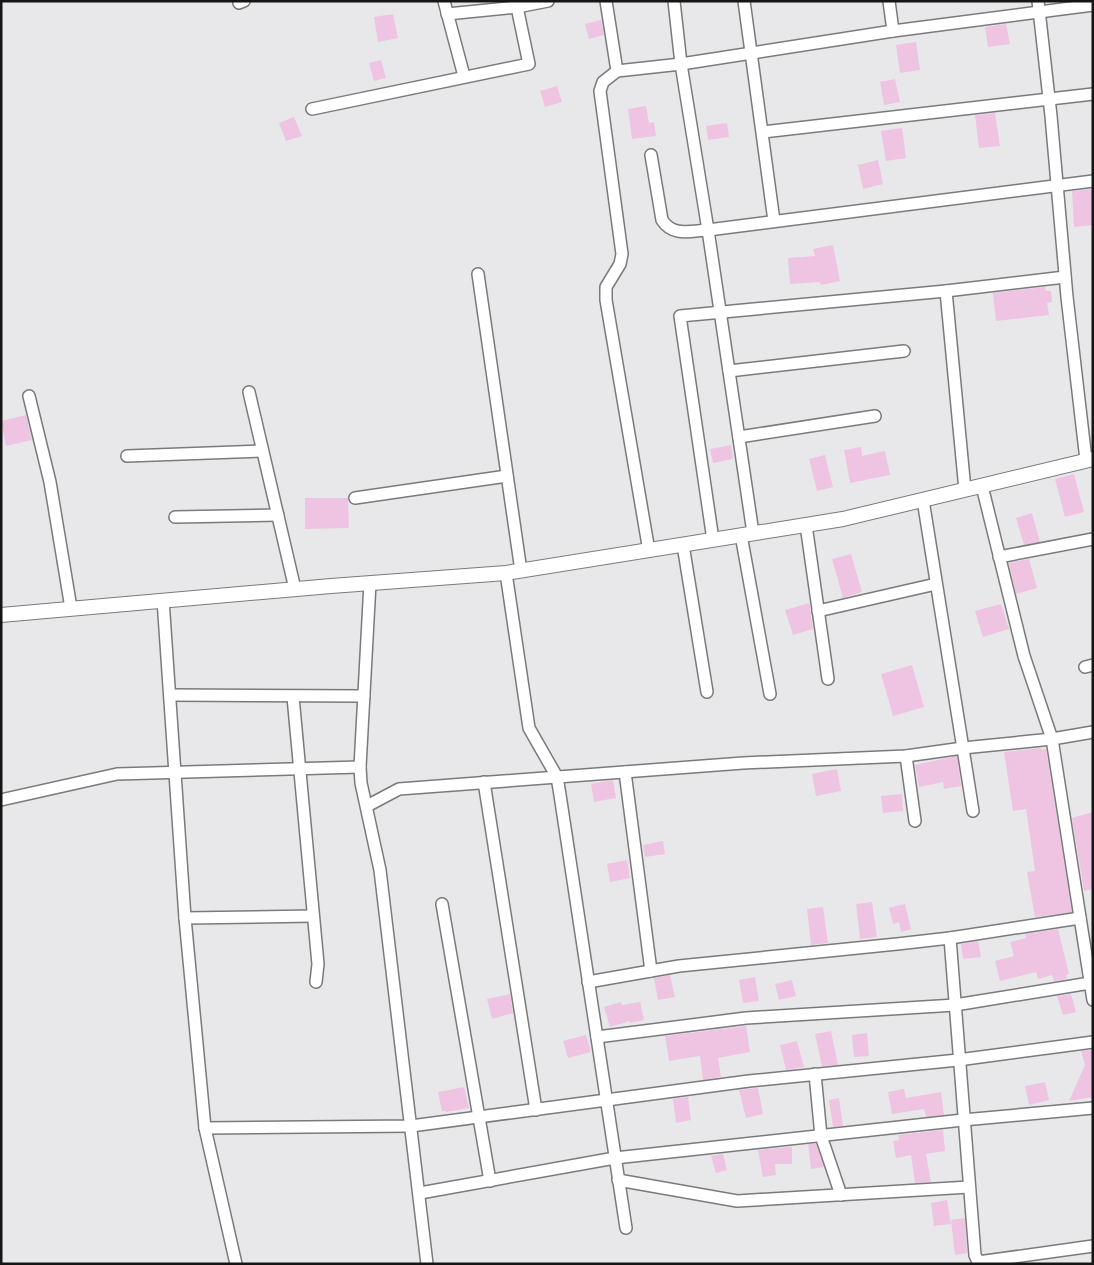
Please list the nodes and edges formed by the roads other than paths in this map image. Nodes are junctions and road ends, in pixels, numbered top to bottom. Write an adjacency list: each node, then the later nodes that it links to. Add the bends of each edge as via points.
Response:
1 (444, 1): 10 (street)
2 (548, 1): 7 (street)
3 (606, 1): 14 (street)
4 (674, 1): 13 (street)
5 (744, 1): 12 (street)
6 (890, 1): 11 (street)
7 (516, 4): 10 (street); 15 (street, via 530,64)
8 (1093, 5): 9 (street)
9 (1038, 6): 11 (street); 17 (street)
10 (448, 14): 15 (street)
11 (893, 31): 12 (street)
12 (752, 53): 13 (street); 19 (street)
13 (681, 64): 14 (street); 24 (street)
14 (617, 72): 50 (street, via 603,82 600,91 622,254 620,264 606,287 606,300)
15 (464, 76): 18 (street)
16 (1093, 94): 17 (street)
17 (1049, 99): 19 (street); 22 (street)
18 (312, 109)
19 (763, 132): 23 (street)
20 (651, 155): 24 (street, via 666,227 680,232)
21 (1093, 181): 22 (street)
22 (1057, 186): 23 (street); 26 (street)
23 (774, 222): 24 (street)
24 (708, 230): 28 (street)
25 (478, 274): 38 (street)
26 (1065, 277): 27 (street); 37 (street)
27 (946, 291): 28 (street); 40 (street)
28 (720, 311): 30 (street); 47 (street, via 680,316)
29 (904, 351): 30 (street)
30 (729, 371): 34 (street)
31 (249, 392): 35 (street)
32 (28, 396): 58 (street, via 50,482)
33 (875, 416): 34 (street)
34 (738, 437): 46 (street)
35 (262, 451): 36 (street); 43 (street)
36 (127, 456)
37 (1089, 459): 39 (street)
38 (507, 476): 41 (street); 52 (street)
39 (982, 486): 40 (street); 51 (street)
40 (965, 490): 42 (street)
41 (355, 498)
42 (923, 500): 45 (street); 55 (street)
43 (278, 515): 44 (street); 56 (street)
44 (175, 517)
45 (806, 525): 46 (street); 59 (street)
46 (747, 534): 47 (street); 63 (street)
47 (713, 540): 49 (street)
48 (1093, 540): 51 (street)
49 (684, 545): 50 (street); 62 (street)
50 (649, 551): 52 (street)
51 (999, 557): 68 (street, via 1024,656)
52 (520, 571): 53 (street)
53 (506, 573): 54 (street); 75 (street, via 529,728)
54 (370, 583): 56 (street); 65 (street)
55 (936, 584): 59 (street); 69 (street)
56 (294, 589): 57 (street)
57 (163, 600): 58 (street); 64 (street)
58 (71, 608): 60 (street)
59 (818, 611): 61 (street)
60 (1, 615)
61 (828, 679)
62 (707, 692)
63 (770, 694)
64 (170, 695): 66 (street); 74 (street)
65 (364, 696): 66 (street); 71 (street)
66 (293, 697): 72 (street)
67 (1093, 732): 68 (street)
68 (1052, 739): 69 (street); 84 (street)
69 (963, 748): 70 (street); 79 (street)
70 (906, 756): 73 (street); 80 (street)
71 (360, 767): 72 (street); 78 (street)
72 (300, 769): 74 (street); 82 (street)
73 (625, 772): 75 (street); 87 (street)
74 (175, 773): 77 (street, via 117,774); 83 (street)
75 (557, 777): 76 (street); 89 (street)
76 (484, 782): 78 (street, via 399,789); 99 (street)
77 (1, 800)
78 (367, 806): 102 (street, via 382,885)
79 (972, 811)
80 (915, 821)
81 (442, 904): 100 (street)
82 (313, 916): 83 (street); 88 (street, via 318,964)
83 (185, 918): 103 (street)
84 (1080, 918): 85 (street); 86 (street)
85 (950, 938): 87 (street); 92 (street)
86 (1089, 958): 90 (street)
87 (651, 970): 89 (street)
88 (316, 982)
89 (588, 982): 93 (street)
90 (1090, 983): 91 (street); 92 (street)
91 (1093, 1000)
92 (955, 1005): 93 (street, via 746,1018); 95 (street)
93 (597, 1037): 97 (street)
94 (1093, 1042): 95 (street)
95 (958, 1060): 96 (street); 101 (street)
96 (815, 1074): 97 (street); 104 (street)
97 (606, 1100): 99 (street); 105 (street)
98 (1093, 1108): 101 (street)
99 (536, 1110): 100 (street)
100 (479, 1118): 102 (street); 107 (street)
101 (963, 1120): 104 (street); 108 (street)
102 (411, 1126): 103 (street); 109 (street)
103 (204, 1128): 114 (street)
104 (821, 1136): 105 (street); 110 (street)
105 (615, 1158): 106 (street); 107 (street)
106 (618, 1180): 110 (street, via 737,1200); 111 (street)
107 (490, 1181): 109 (street)
108 (969, 1187): 110 (street); 113 (street, via 978,1262)
109 (420, 1193): 115 (street)
110 (841, 1195)
111 (626, 1228)
112 (1093, 1246): 113 (street)
113 (1060, 1251): 116 (street)
114 (236, 1264)
115 (427, 1264)
116 (1056, 1264)

